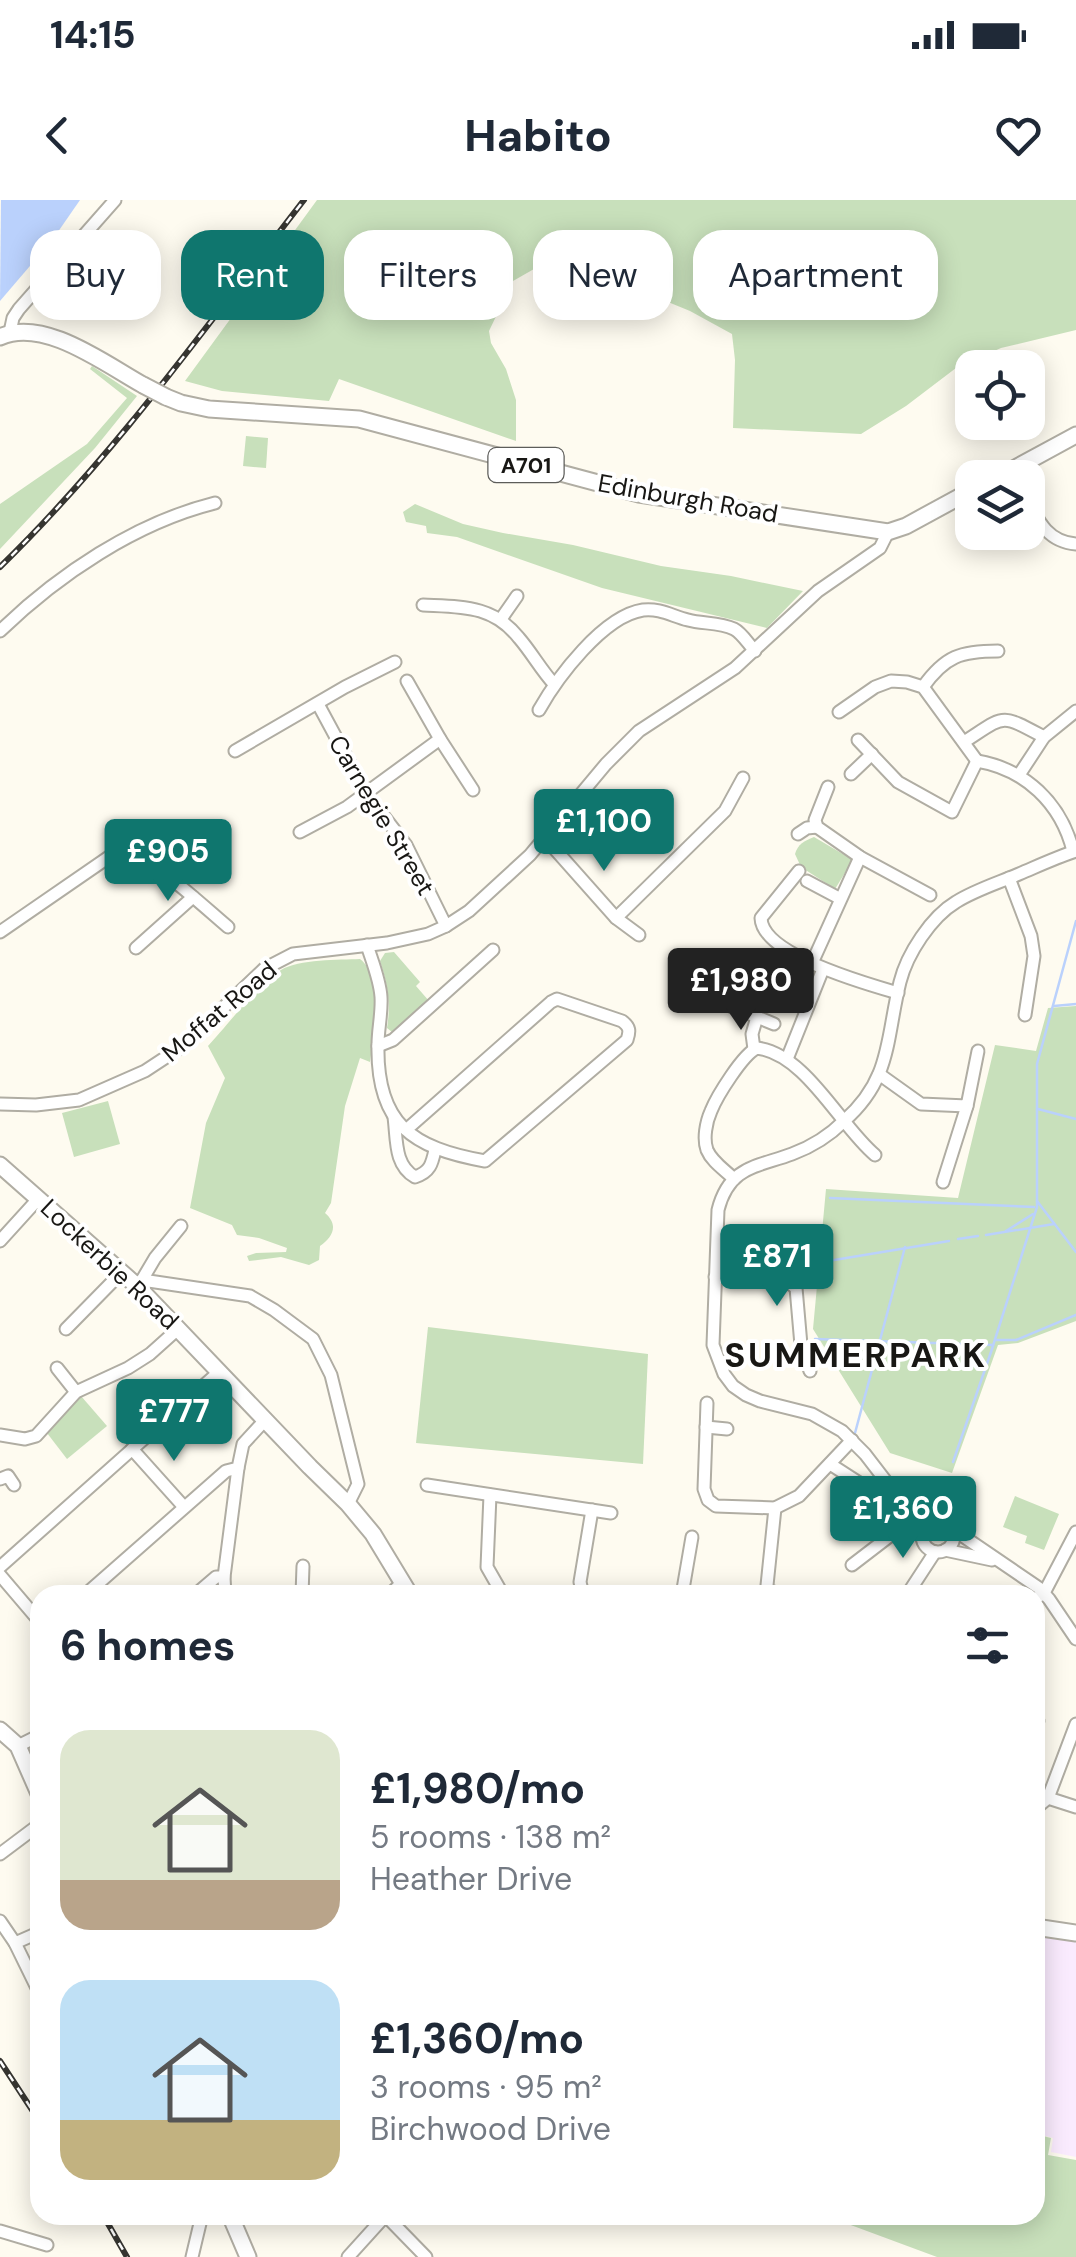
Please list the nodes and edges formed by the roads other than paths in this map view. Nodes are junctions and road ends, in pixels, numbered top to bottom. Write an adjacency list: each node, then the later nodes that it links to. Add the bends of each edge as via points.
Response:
1 (115, 200): 2 (street, via 19,309)
2 (5, 334): 8 (main road, Edinburgh Road / A701, bridge, via 62,340 182,403 360,420 639,494)
3 (1076, 435): 4 (main road)
4 (1034, 460)
5 (955, 499): 8 (main road)
6 (214, 504): 13 (street, via 124,540 69,574)
7 (1045, 530): 9 (street)
8 (888, 532): 15 (street, Moffat Road, via 880,548 818,590)
9 (1076, 544)
10 (516, 596): 12 (street)
11 (423, 605): 12 (street)
12 (501, 618): 18 (street)
13 (0, 632)
14 (998, 650): 19 (street, via 959,654)
15 (755, 652): 18 (street, via 736,630 641,610 589,644); 40 (street, Moffat Road, via 631,739)
16 (395, 662): 20 (street)
17 (407, 681): 25 (street)
18 (554, 684): 21 (street)
19 (923, 687): 23 (street, via 891,682); 27 (street)
20 (318, 704): 28 (street); 36 (street, Carnegie Street)
21 (538, 710)
22 (1076, 711): 24 (street)
23 (839, 712)
24 (1044, 737): 27 (street, via 1005,719); 32 (street)
25 (440, 739): 35 (street); 36 (street)
26 (858, 740): 29 (street)
27 (964, 742): 30 (street)
28 (235, 751)
29 (872, 754): 30 (street, via 898,782 952,812); 31 (street)
30 (977, 761): 32 (street)
31 (851, 774)
32 (1020, 775): 41 (street, via 1046,798)
33 (743, 778): 47 (street, via 725,811)
34 (828, 787): 37 (street)
35 (474, 790)
36 (366, 793): 38 (street); 48 (street, Carnegie Street, via 406,845)
37 (817, 827): 39 (street); 42 (street)
38 (300, 832)
39 (798, 834)
40 (546, 838): 47 (street); 48 (street, Moffat Road)
41 (1074, 851): 43 (street)
42 (860, 857): 44 (street); 46 (street)
43 (1009, 878): 56 (street, via 946,909 914,951); 58 (street, via 1032,936)
44 (930, 895)
45 (193, 897): 49 (street); 50 (street, via 119,850); 53 (street)
46 (839, 898): 55 (street); 55 (street, via 803,876 761,918 769,937)
47 (616, 918): 51 (street)
48 (446, 926): 52 (street, Moffat Road)
49 (228, 928)
50 (0, 932)
51 (639, 935)
52 (367, 945): 61 (street, via 381,996); 66 (street, Moffat Road, via 279,960 183,1046 91,1096 61,1104)
53 (136, 948)
54 (494, 950): 61 (street)
55 (817, 966): 56 (street); 64 (street)
56 (898, 993): 65 (street)
57 (723, 1003): 59 (street)
58 (1025, 1015)
59 (757, 1017): 60 (street); 62 (street)
60 (774, 1024)
61 (378, 1046): 68 (street, via 380,1082)
62 (754, 1049): 64 (street); 74 (street, via 711,1109 706,1128 708,1152)
63 (978, 1051): 67 (street)
64 (787, 1059): 69 (street)
65 (880, 1074): 67 (street, via 921,1104); 69 (street)
66 (0, 1104)
67 (966, 1106): 75 (street)
68 (394, 1117): 70 (street); 71 (street, via 406,1172 425,1174)
69 (845, 1121): 72 (street); 74 (street)
70 (406, 1130): 71 (street); 71 (street, via 551,1002 628,1026 627,1040 485,1161)
71 (435, 1150)
72 (875, 1155)
73 (0, 1165): 76 (main road, Lockerbie Road)
74 (734, 1179): 80 (street, via 718,1210)
75 (942, 1182)
76 (39, 1198): 78 (street); 79 (main road, Lockerbie Road)
77 (181, 1226): 81 (street)
78 (0, 1241)
79 (122, 1272): 81 (main road, Lockerbie Road); 83 (street)
80 (716, 1277): 86 (street, via 796,1288); 93 (street, via 713,1346 733,1386 760,1401 812,1414)
81 (140, 1283): 82 (main road, Lockerbie Road); 101 (street, via 250,1296 313,1339 331,1374 358,1484)
82 (179, 1328): 85 (main road, Lockerbie Road); 87 (street, via 128,1368)
83 (66, 1329)
84 (57, 1368): 87 (street)
85 (220, 1371): 89 (main road, Lockerbie Road); 94 (street)
86 (810, 1371)
87 (76, 1392): 92 (street, via 36,1436)
88 (708, 1403): 90 (street)
89 (266, 1419): 96 (street, via 243,1444); 101 (main road, Lockerbie Road)
90 (706, 1428): 91 (street); 103 (street, via 708,1500)
91 (728, 1429)
92 (0, 1434)
93 (852, 1440): 95 (street); 106 (street)
94 (132, 1449): 102 (street); 116 (street)
95 (830, 1464): 103 (street, via 799,1496); 114 (street, via 861,1484 895,1532)
96 (238, 1468): 102 (street); 118 (street)
97 (0, 1479): 98 (street, via 8,1476)
98 (14, 1485)
99 (427, 1485): 100 (street)
100 (490, 1494): 104 (street); 124 (street, via 486,1567)
101 (348, 1504): 123 (main road, Lockerbie Road)
102 (184, 1507): 119 (street)
103 (774, 1508): 127 (street)
104 (592, 1510): 105 (street); 125 (street)
105 (611, 1513)
106 (924, 1528): 107 (street, via 938,1521); 111 (street, via 923,1543)
107 (950, 1528): 111 (street, via 953,1538); 113 (street)
108 (1076, 1532): 130 (street)
109 (692, 1537): 112 (street)
110 (676, 1548): 112 (street)
111 (940, 1551): 113 (street); 128 (street)
112 (687, 1558): 126 (street)
113 (996, 1560): 129 (street)
114 (852, 1565)
115 (303, 1566): 122 (street)
116 (0, 1568)
117 (0, 1575): 132 (street)
118 (224, 1577): 120 (street); 121 (street)
119 (96, 1585)
120 (206, 1585)
121 (224, 1585)
122 (302, 1585)
123 (404, 1585)
124 (497, 1585)
125 (581, 1585)
126 (683, 1585)
127 (767, 1585)
128 (914, 1585)
129 (1031, 1585)
130 (1045, 1586)
131 (1045, 1603): 133 (street)
132 (30, 1610)
133 (1076, 1639)
134 (1076, 1724): 139 (street)
135 (0, 1730): 137 (main road)
136 (30, 1740): 137 (street)
137 (18, 1746): 138 (main road)
138 (30, 1773)
139 (1048, 1798): 140 (street); 141 (street)
140 (1045, 1801)
141 (1076, 1807)
142 (30, 1832): 143 (street)
143 (0, 1854)
144 (0, 1921): 148 (street)
145 (1045, 1928): 146 (main road)
146 (1076, 1933)
147 (30, 1937): 148 (street)
148 (15, 1944): 149 (street)
149 (30, 1974)
150 (200, 2225): 156 (street)
151 (234, 2225): 157 (main road)
152 (378, 2225): 158 (street)
153 (395, 2225): 159 (street)
154 (0, 2231): 155 (street)
155 (47, 2245)
156 (192, 2257)
157 (248, 2257)
158 (348, 2257)
159 (426, 2257)

